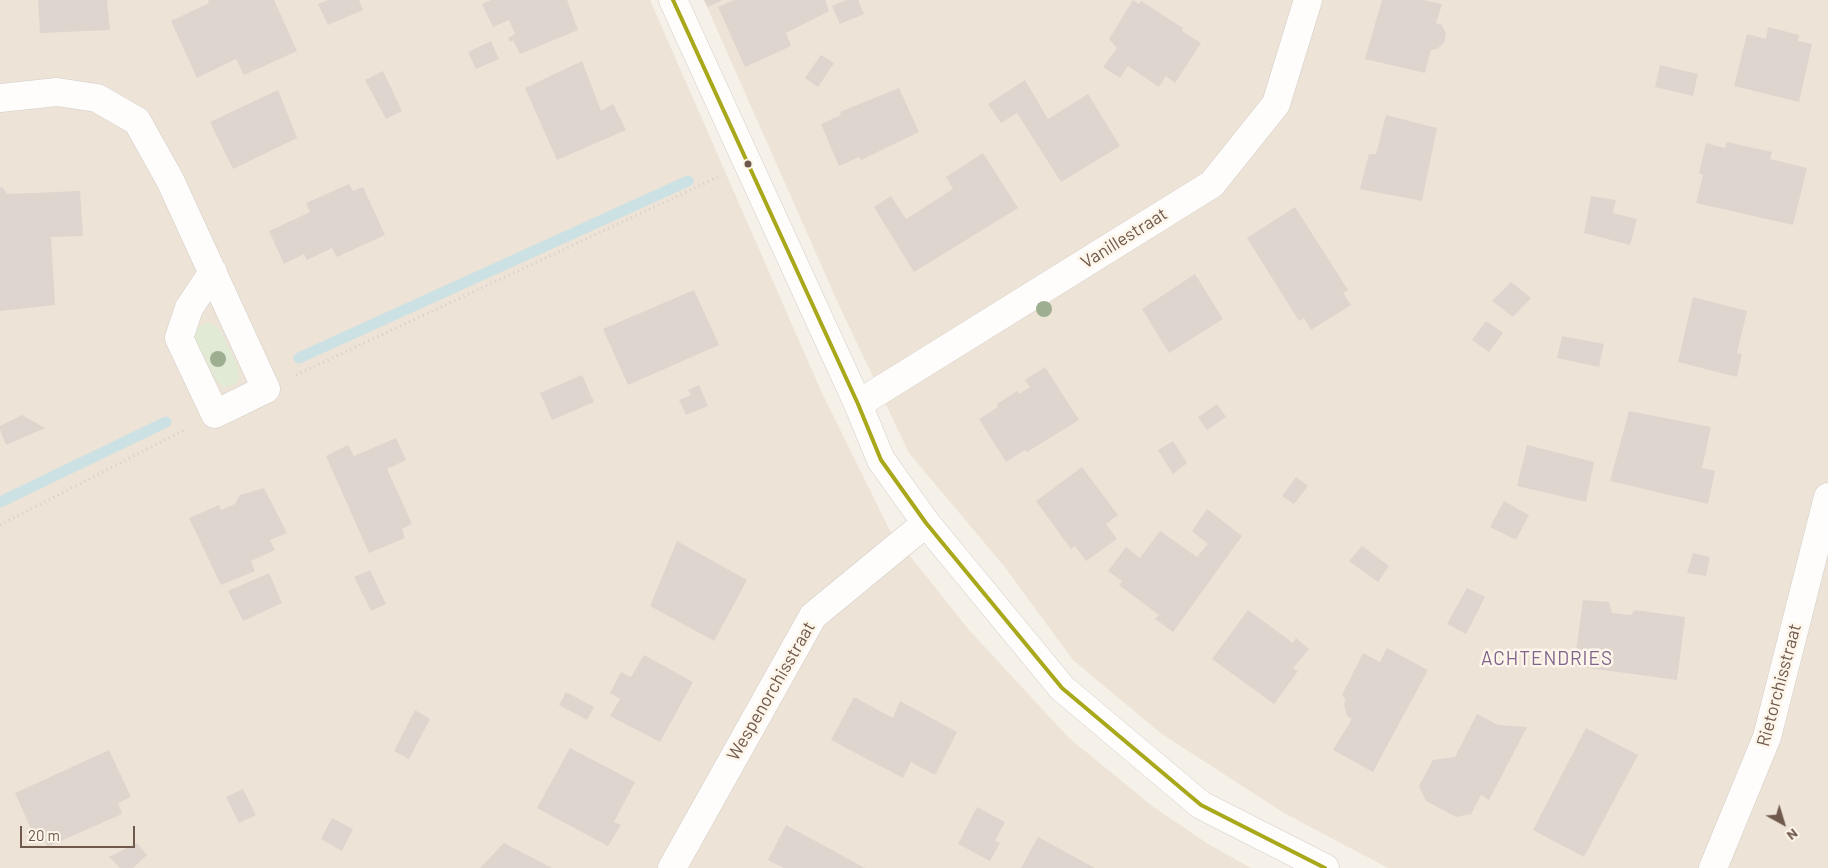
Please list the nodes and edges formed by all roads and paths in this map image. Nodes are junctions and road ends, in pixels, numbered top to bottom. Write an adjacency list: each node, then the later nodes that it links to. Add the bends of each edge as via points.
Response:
1 (673, 0): 4 (street)
2 (1308, 0): 7 (street, Vanillestraat, via 1276,104 1212,184)
3 (0, 98): 5 (street, via 57,92 97,98 137,121 170,180)
4 (748, 163): 6 (path); 7 (street)
5 (213, 272): 6 (street); 8 (street, via 189,308 179,338)
6 (266, 389): 8 (street)
7 (858, 404): 10 (street, via 881,460)
8 (216, 414): 11 (path)
9 (1828, 498): 14 (street, Rietorchisstraat, via 1767,737)
10 (926, 523): 12 (street, Wespenorchisstraat, via 813,616); 13 (street, via 1062,688 1201,805)
11 (0, 526)
12 (672, 868)
13 (1325, 868)
14 (1713, 868)

